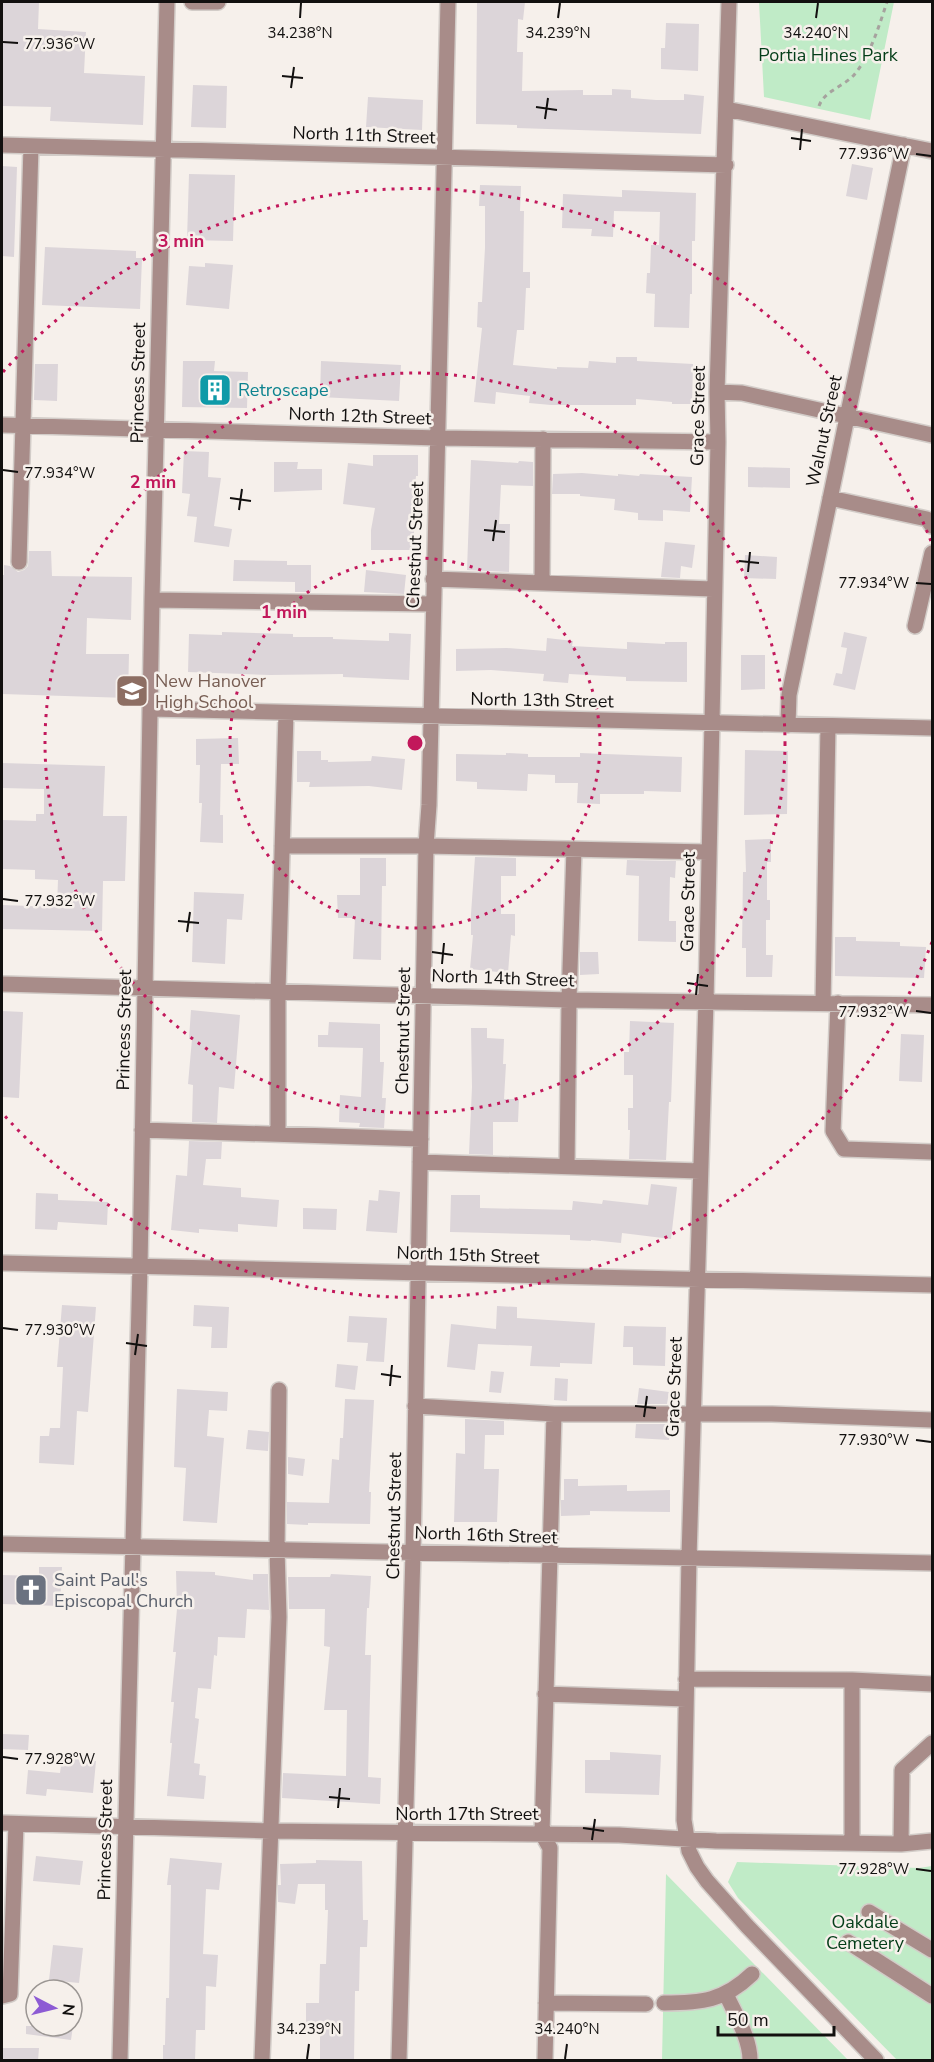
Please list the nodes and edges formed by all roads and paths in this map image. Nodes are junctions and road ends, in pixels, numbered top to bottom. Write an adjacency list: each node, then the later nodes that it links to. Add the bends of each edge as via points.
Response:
1 (167, 2): 12 (street, Princess Street)
2 (192, 2): 3 (street)
3 (218, 2)
4 (448, 2): 14 (street, Chestnut Street)
5 (729, 2): 8 (street, Grace Street)
6 (887, 2): 7 (path, via 863,61 846,82 822,98)
7 (819, 106)
8 (726, 109): 10 (street); 15 (street, Grace Street)
9 (2, 145): 11 (street, North 11th Street)
10 (904, 145): 13 (street); 17 (street, Walnut Street)
11 (31, 146): 12 (street, North 11th Street); 19 (street)
12 (163, 148): 14 (street, North 11th Street); 20 (street, Princess Street)
13 (933, 151)
14 (445, 157): 15 (street, North 11th Street); 22 (street, Chestnut Street)
15 (726, 165): 16 (street, Grace Street)
16 (717, 392): 17 (street, via 742,393); 24 (street, Grace Street)
17 (847, 417): 21 (street); 25 (street, Walnut Street)
18 (2, 425): 19 (street, North 12th Street)
19 (22, 425): 20 (street, North 12th Street); 28 (street)
20 (157, 429): 22 (street, North 12th Street); 32 (street, Princess Street)
21 (933, 435)
22 (438, 438): 23 (street, North 12th Street); 29 (street, Chestnut Street)
23 (543, 439): 24 (street, North 12th Street); 30 (street)
24 (718, 442): 31 (street, Grace Street)
25 (830, 498): 26 (street, via 927,519); 39 (street, Walnut Street, via 789,694)
26 (933, 526)
27 (933, 553): 34 (street)
28 (19, 562)
29 (433, 579): 30 (street); 33 (street, Chestnut Street)
30 (542, 582): 31 (street)
31 (713, 589): 38 (street, Grace Street)
32 (152, 600): 33 (street); 35 (street, Princess Street)
33 (433, 604): 37 (street, Chestnut Street)
34 (915, 626)
35 (151, 709): 36 (street, North 13th Street); 47 (street, Princess Street)
36 (286, 713): 37 (street, North 13th Street); 42 (street)
37 (430, 717): 38 (street, North 13th Street); 43 (street, Chestnut Street)
38 (711, 723): 39 (street, North 13th Street); 45 (street, Grace Street)
39 (788, 724): 40 (street, North 13th Street)
40 (828, 726): 41 (street, North 13th Street); 52 (street)
41 (933, 728)
42 (282, 846): 43 (street); 48 (street)
43 (426, 846): 44 (street); 49 (street, Chestnut Street)
44 (574, 849): 45 (street); 50 (street)
45 (708, 852): 51 (street, Grace Street)
46 (2, 984): 47 (street, North 14th Street)
47 (145, 988): 48 (street, North 14th Street); 54 (street, Princess Street)
48 (278, 991): 49 (street, North 14th Street); 55 (street)
49 (423, 995): 50 (street, North 14th Street); 56 (street, Chestnut Street)
50 (569, 1000): 51 (street, North 14th Street); 59 (street)
51 (706, 1001): 52 (street, North 14th Street); 60 (street, Grace Street)
52 (830, 1003): 53 (street, North 14th Street); 57 (street, via 833,1131 844,1149)
53 (933, 1005)
54 (142, 1130): 55 (street); 62 (street, Princess Street)
55 (278, 1134): 56 (street)
56 (421, 1138): 58 (street, Chestnut Street)
57 (933, 1152)
58 (420, 1162): 59 (street); 63 (street, Chestnut Street)
59 (567, 1166): 60 (street)
60 (700, 1171): 64 (street, Grace Street)
61 (2, 1263): 62 (street, North 15th Street)
62 (140, 1266): 63 (street, North 15th Street); 72 (street, Princess Street)
63 (419, 1272): 64 (street, North 15th Street); 67 (street, Chestnut Street)
64 (696, 1281): 65 (street, North 15th Street); 69 (street, Grace Street)
65 (933, 1285)
66 (279, 1390): 73 (street)
67 (416, 1406): 68 (street); 74 (street, Chestnut Street)
68 (554, 1414): 69 (street); 75 (street)
69 (692, 1415): 70 (street); 76 (street, Grace Street)
70 (933, 1420)
71 (2, 1544): 72 (street, North 16th Street)
72 (132, 1547): 73 (street, North 16th Street); 85 (street, Princess Street)
73 (277, 1549): 74 (street, North 16th Street); 86 (street, via 279,1617)
74 (413, 1552): 75 (street, North 16th Street); 87 (street, Chestnut Street)
75 (552, 1557): 76 (street, North 16th Street); 81 (street)
76 (688, 1557): 77 (street, North 16th Street); 78 (street, Grace Street)
77 (933, 1563)
78 (686, 1679): 79 (street); 82 (street, Grace Street)
79 (852, 1680): 80 (street); 91 (street)
80 (933, 1684)
81 (545, 1694): 82 (street); 88 (street)
82 (686, 1699): 89 (street, Grace Street)
83 (933, 1743): 92 (street, via 902,1770)
84 (9, 1824): 85 (street, North 17th Street); 98 (street, via 10,1994)
85 (125, 1827): 86 (street, North 17th Street); 103 (street, Princess Street)
86 (270, 1831): 87 (street, North 17th Street); 104 (street)
87 (405, 1833): 88 (street, North 17th Street); 105 (street, Chestnut Street)
88 (542, 1834): 89 (street, North 17th Street); 101 (street, via 550,1848)
89 (686, 1839): 91 (street, North 17th Street); 108 (street, Grace Street, via 697,1867 721,1897)
90 (933, 1841): 92 (street, North 17th Street)
91 (852, 1843): 92 (street, North 17th Street)
92 (901, 1844)
93 (869, 1912): 95 (street)
94 (848, 1942): 99 (street)
95 (933, 1950)
96 (752, 1974): 97 (street)
97 (726, 1994): 100 (street, via 697,2002); 107 (street, via 742,2028)
98 (2, 1996)
99 (933, 1996)
100 (664, 2002)
101 (546, 2003): 102 (street); 106 (street)
102 (646, 2004)
103 (120, 2061)
104 (262, 2061)
105 (399, 2061)
106 (544, 2061)
107 (750, 2061)
108 (876, 2061)

